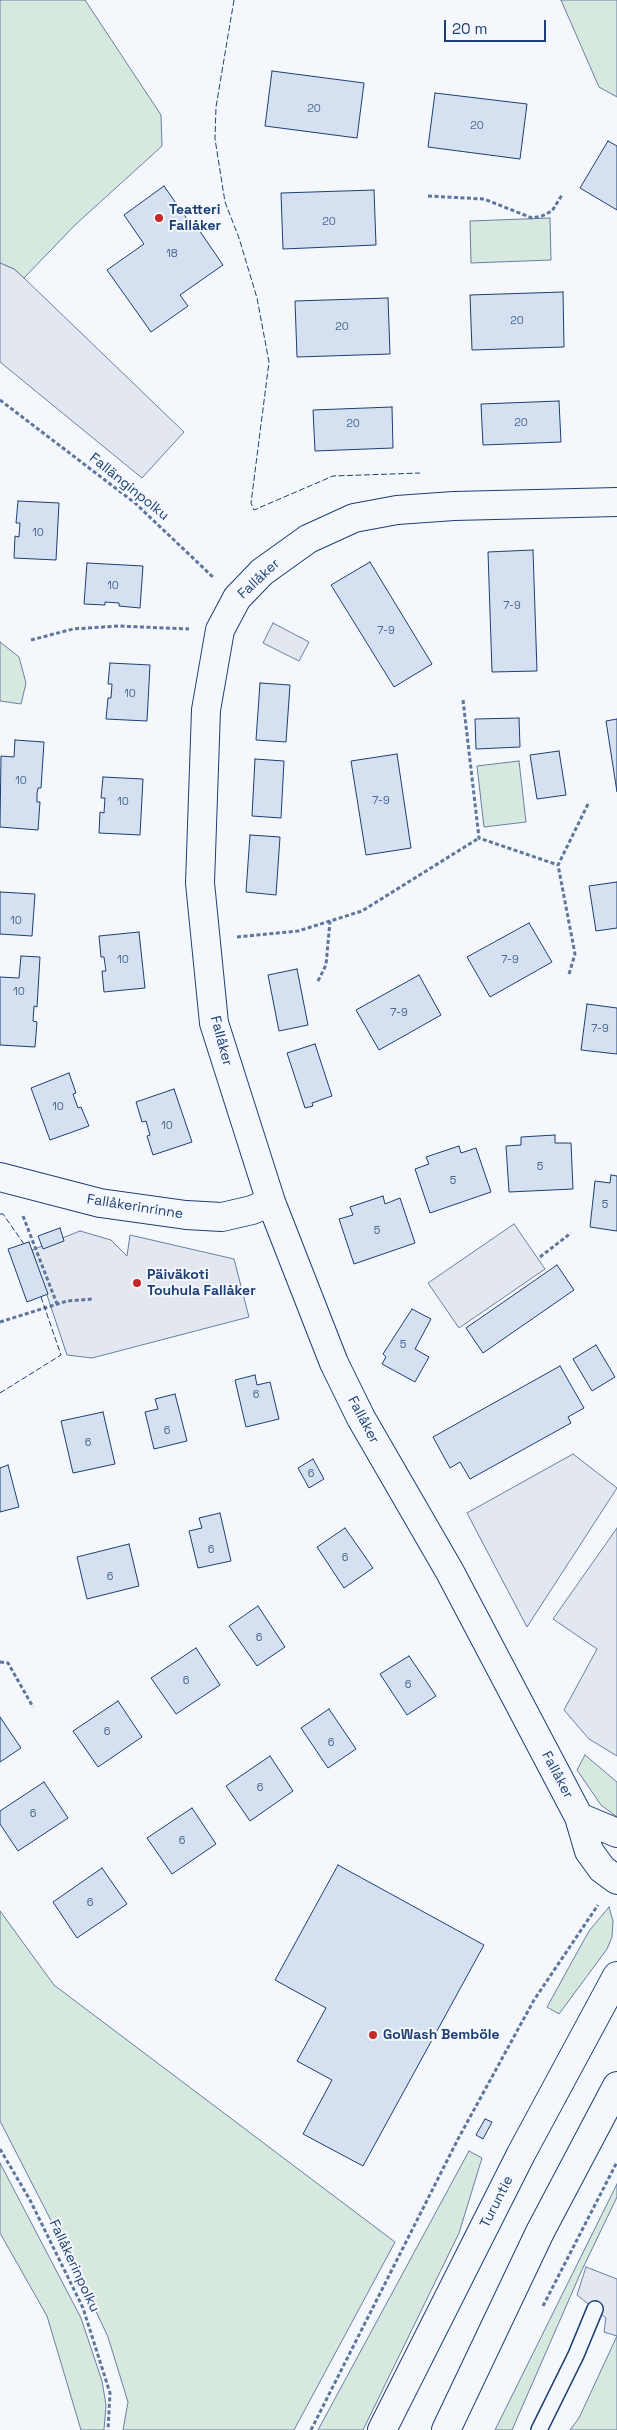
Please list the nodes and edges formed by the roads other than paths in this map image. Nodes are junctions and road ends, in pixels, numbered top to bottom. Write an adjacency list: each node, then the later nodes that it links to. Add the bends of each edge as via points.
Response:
1 (617, 502): 3 (street, Fallåker, via 454,506 397,510 354,518 308,539 262,572 238,598 220,630 206,710 200,883 204,939 214,1023)
2 (0, 1177): 3 (street, Fallåkerinrinne, via 100,1203 186,1216 222,1217)
3 (271, 1202): 4 (street, Fallåker, via 334,1364 361,1418 450,1572)
4 (579, 1817): 5 (street); 6 (street, Fallåker, via 589,1851 602,1869)
5 (617, 1834)
6 (615, 1879)
7 (617, 1976): 10 (street, Turuntie, via 521,2154)
8 (617, 2086): 11 (street, via 540,2232)
9 (595, 2309): 12 (lane)
10 (382, 2430)
11 (446, 2430)
12 (539, 2430)

